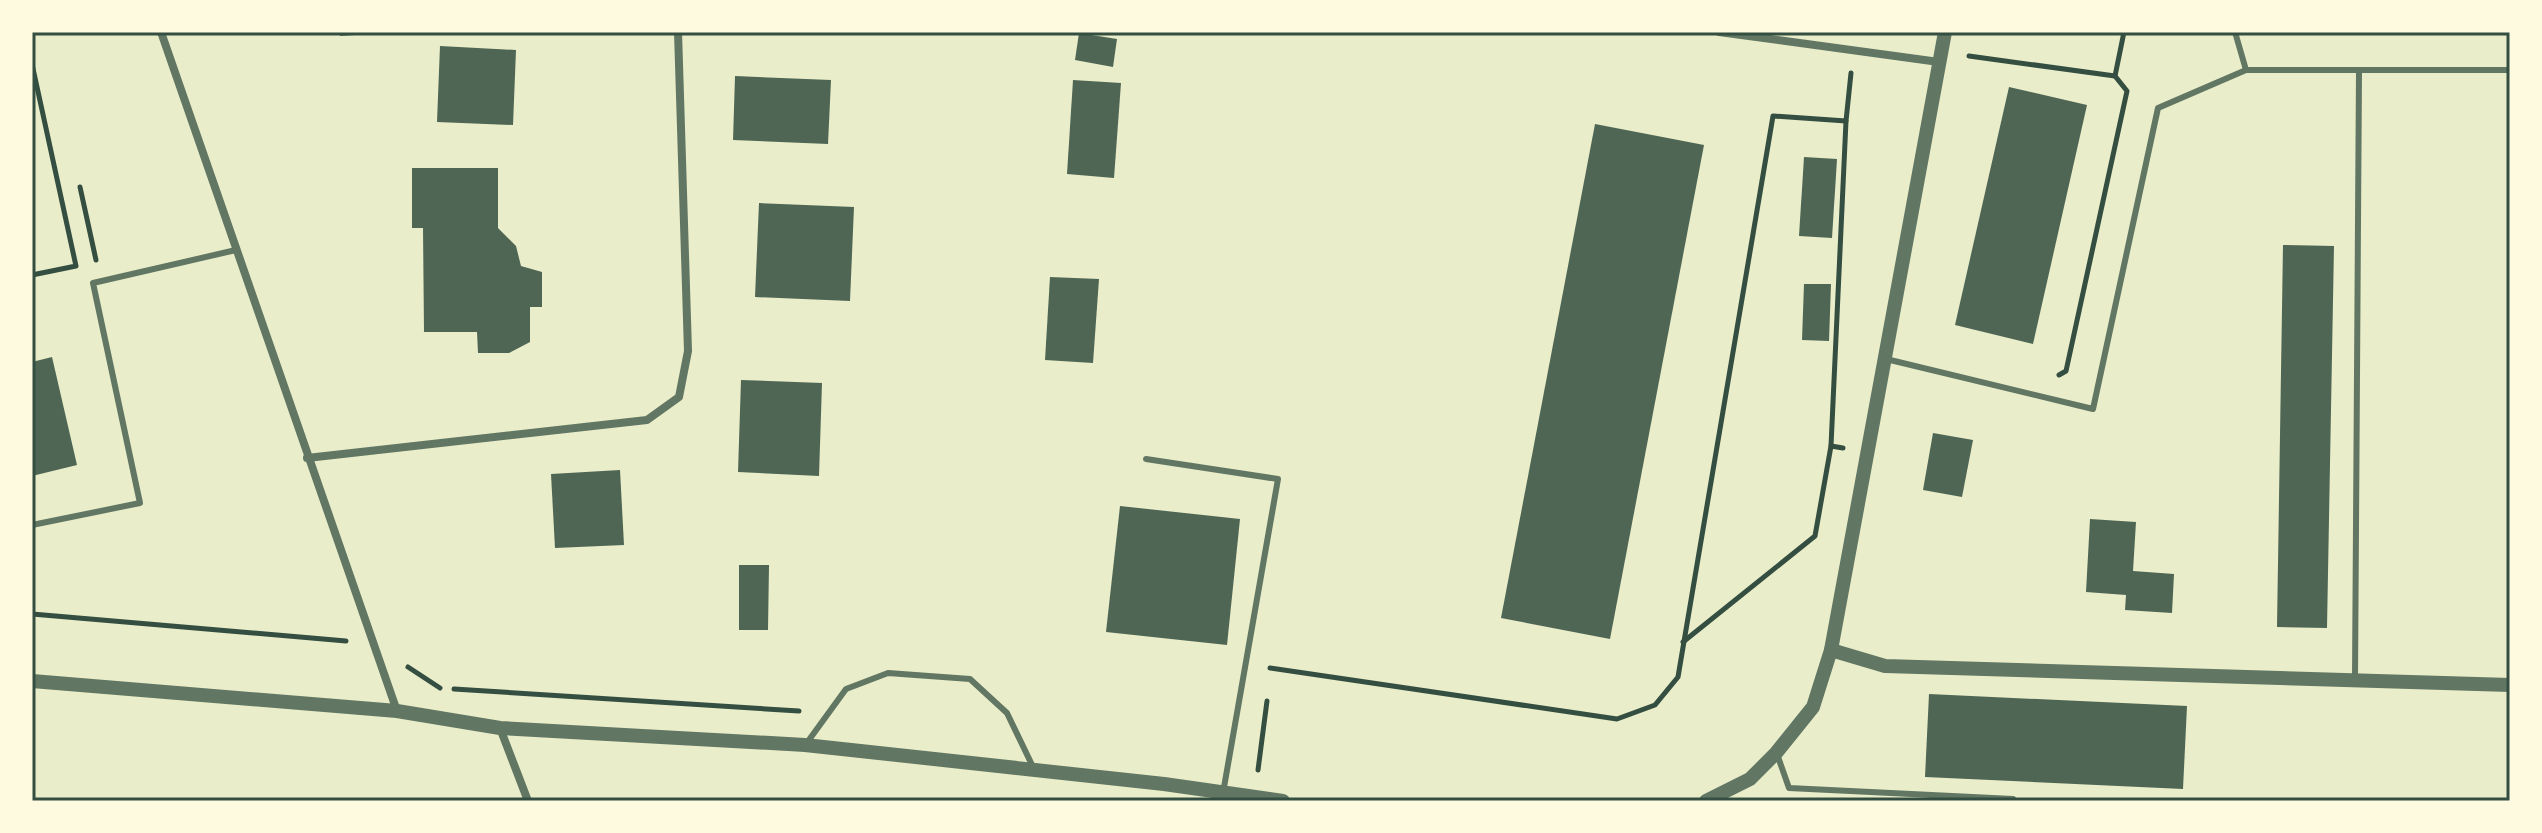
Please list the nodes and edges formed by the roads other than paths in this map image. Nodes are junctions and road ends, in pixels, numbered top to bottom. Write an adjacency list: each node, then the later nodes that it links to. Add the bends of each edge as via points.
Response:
1 (161, 32): 10 (street)
2 (678, 32): 12 (street, via 688,351 679,397 647,420)
3 (1719, 32): 6 (street)
4 (1945, 32): 6 (street)
5 (2235, 32): 7 (lane)
6 (1939, 62): 11 (street)
7 (2246, 70): 9 (lane); 11 (lane, via 2158,108 2093,409)
8 (2510, 70): 9 (lane)
9 (2359, 71): 16 (lane)
10 (236, 250): 12 (street); 14 (lane, via 93,283 140,503)
11 (1883, 358): 15 (street)
12 (307, 458): 19 (street)
13 (1146, 459): 24 (lane, via 1278,479)
14 (32, 525)
15 (1831, 650): 16 (street, via 1885,666); 22 (street, via 1813,707)
16 (2355, 678): 18 (street)
17 (32, 681): 19 (street)
18 (2510, 685)
19 (397, 711): 20 (street)
20 (500, 728): 21 (street); 26 (street)
21 (805, 745): 23 (street); 23 (lane, via 846,689 888,673 970,679 1007,713)
22 (1776, 753): 25 (lane, via 1789,788); 28 (street, via 1750,779)
23 (1035, 770): 24 (street)
24 (1223, 793): 27 (street)
25 (2013, 799)
26 (528, 801)
27 (1283, 801)
28 (1706, 801)

